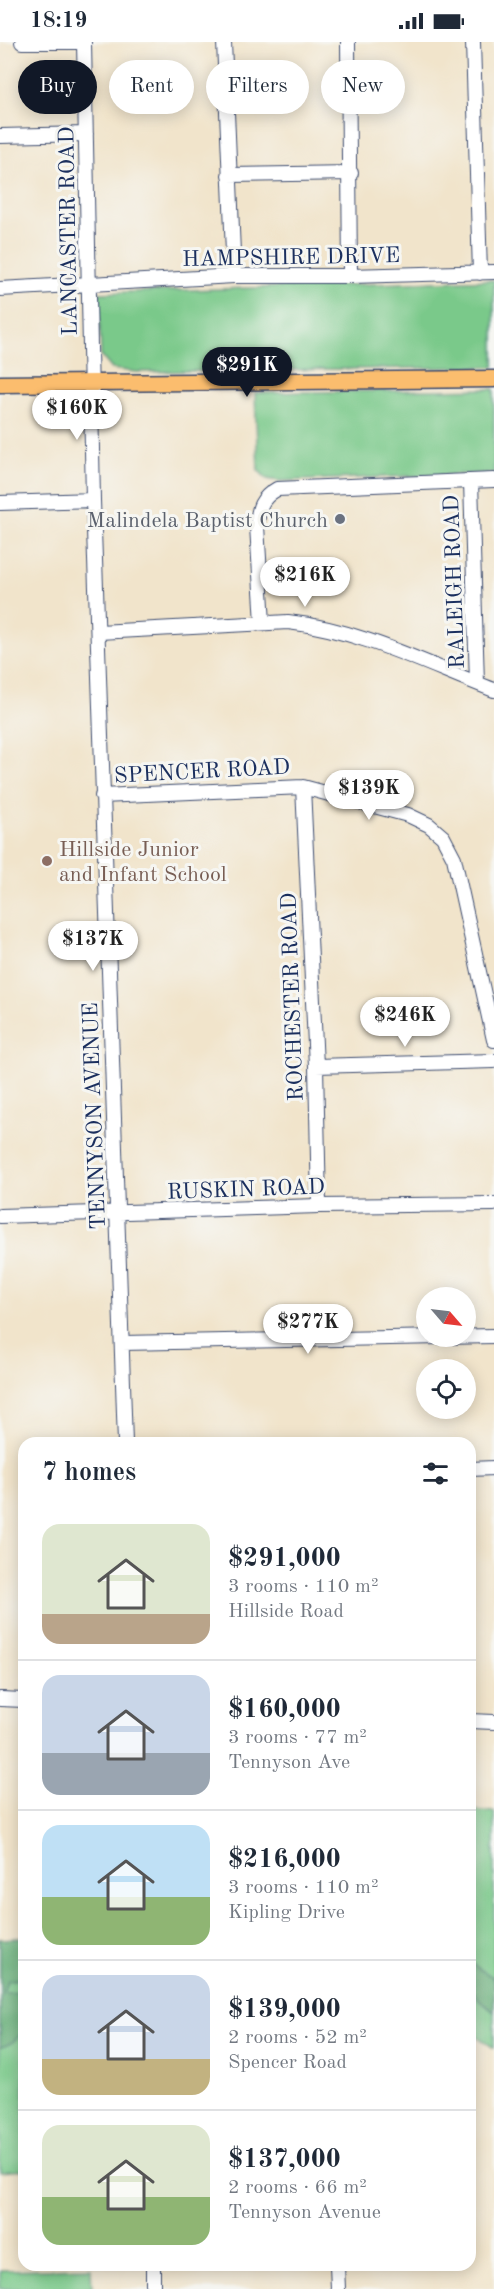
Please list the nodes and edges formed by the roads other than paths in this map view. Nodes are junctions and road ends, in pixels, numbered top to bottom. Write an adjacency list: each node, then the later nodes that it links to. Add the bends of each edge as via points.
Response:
1 (22, 42): 2 (street)
2 (84, 42): 6 (street, LANCASTER ROAD)
3 (224, 42): 9 (street)
4 (348, 42): 8 (street)
5 (473, 42): 10 (street)
6 (86, 134): 7 (street); 13 (street, LANCASTER ROAD)
7 (0, 136)
8 (351, 173): 9 (street); 12 (street)
9 (229, 175): 11 (street)
10 (487, 272): 12 (street, HAMPSHIRE DRIVE)
11 (234, 276): 12 (street, HAMPSHIRE DRIVE); 13 (street, HAMPSHIRE DRIVE)
12 (351, 276)
13 (90, 285): 14 (street, HAMPSHIRE DRIVE); 16 (street, LANCASTER ROAD)
14 (0, 289)
15 (494, 379): 16 (main road)
16 (92, 382): 17 (main road); 20 (street, LANCASTER ROAD)
17 (0, 384)
18 (471, 480): 19 (street); 22 (street, via 277,489 265,496 258,509 257,526); 24 (street, RALEIGH ROAD)
19 (494, 480)
20 (93, 500): 21 (street); 23 (street, TENNYSON AVENUE)
21 (0, 503)
22 (262, 623): 23 (street); 24 (street, via 319,625 361,637)
23 (99, 632): 27 (street, TENNYSON AVENUE)
24 (477, 683): 25 (street)
25 (494, 690)
26 (303, 787): 27 (street, SPENCER ROAD); 28 (street, SPENCER ROAD, via 408,815 443,837 454,858); 30 (street, ROCHESTER ROAD)
27 (102, 796): 33 (street, TENNYSON AVENUE)
28 (494, 1040)
29 (494, 1061): 30 (street)
30 (316, 1066): 32 (street, ROCHESTER ROAD)
31 (494, 1204): 32 (street, RUSKIN ROAD)
32 (319, 1206): 33 (street, RUSKIN ROAD)
33 (118, 1213): 34 (street, RUSKIN ROAD); 36 (street, TENNYSON AVENUE)
34 (0, 1216)
35 (494, 1336): 36 (street)
36 (122, 1343): 37 (street, TENNYSON AVENUE)
37 (125, 1437)
38 (494, 1468): 39 (street)
39 (476, 1469)
40 (0, 1699): 41 (street)
41 (18, 1700)
42 (476, 1721): 43 (street)
43 (494, 1722)
44 (153, 2271): 46 (street)
45 (337, 2271): 47 (street)
46 (153, 2289)
47 (338, 2289)

